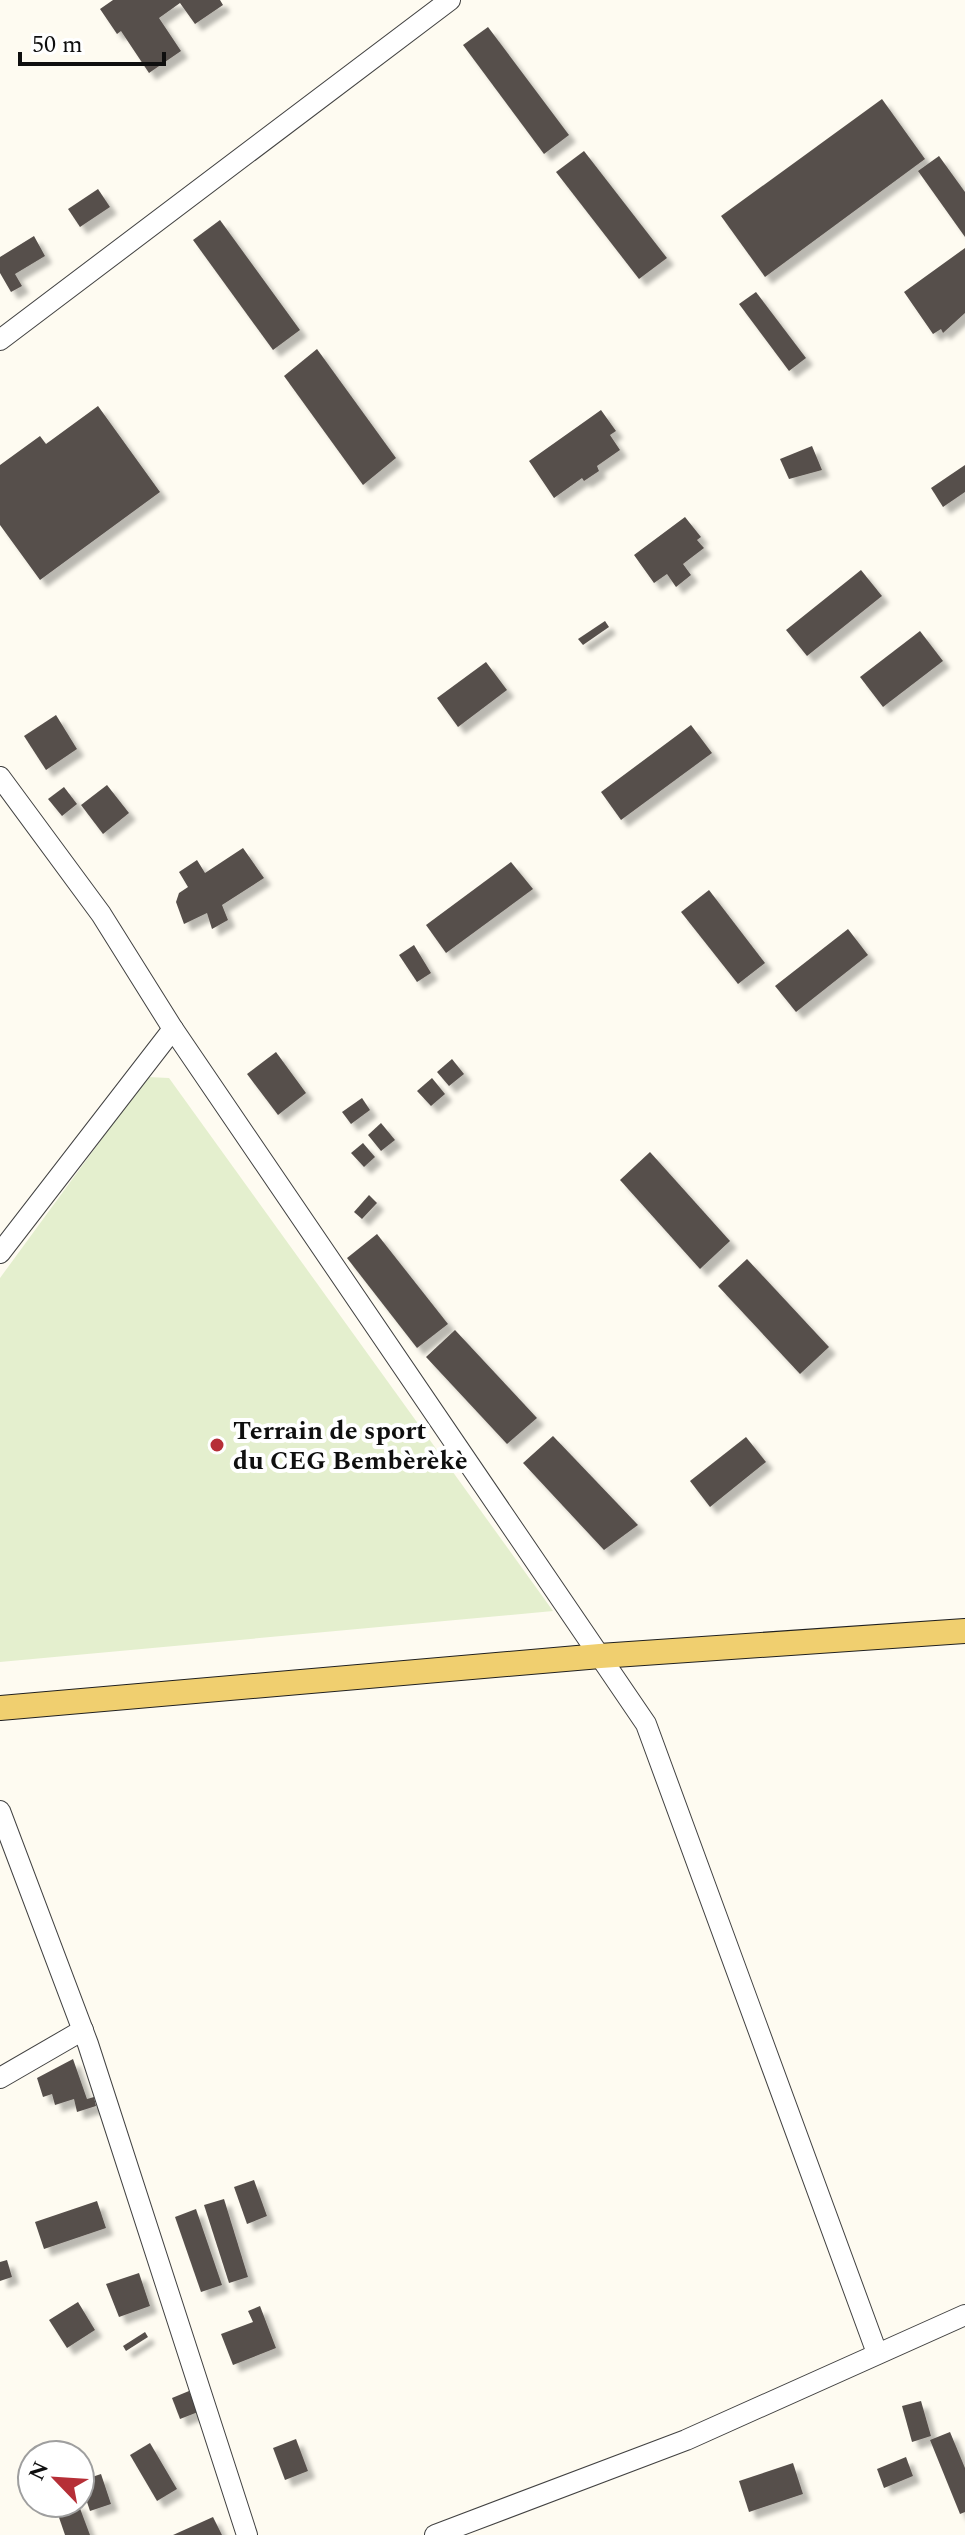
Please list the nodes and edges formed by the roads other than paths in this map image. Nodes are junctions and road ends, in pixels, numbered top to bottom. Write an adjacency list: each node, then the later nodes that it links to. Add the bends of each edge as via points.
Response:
1 (450, 0): 2 (street)
2 (0, 340)
3 (0, 777): 4 (street, via 101,914)
4 (173, 1029): 5 (street); 7 (street)
5 (0, 1253)
6 (965, 1631): 7 (main road)
7 (600, 1656): 8 (main road); 13 (street, via 646,1724)
8 (0, 1708)
9 (0, 1811): 10 (street)
10 (83, 2030): 11 (street); 14 (street)
11 (0, 2078)
12 (965, 2315): 13 (street)
13 (877, 2353): 15 (street, via 686,2440)
14 (247, 2535)
15 (435, 2535)

